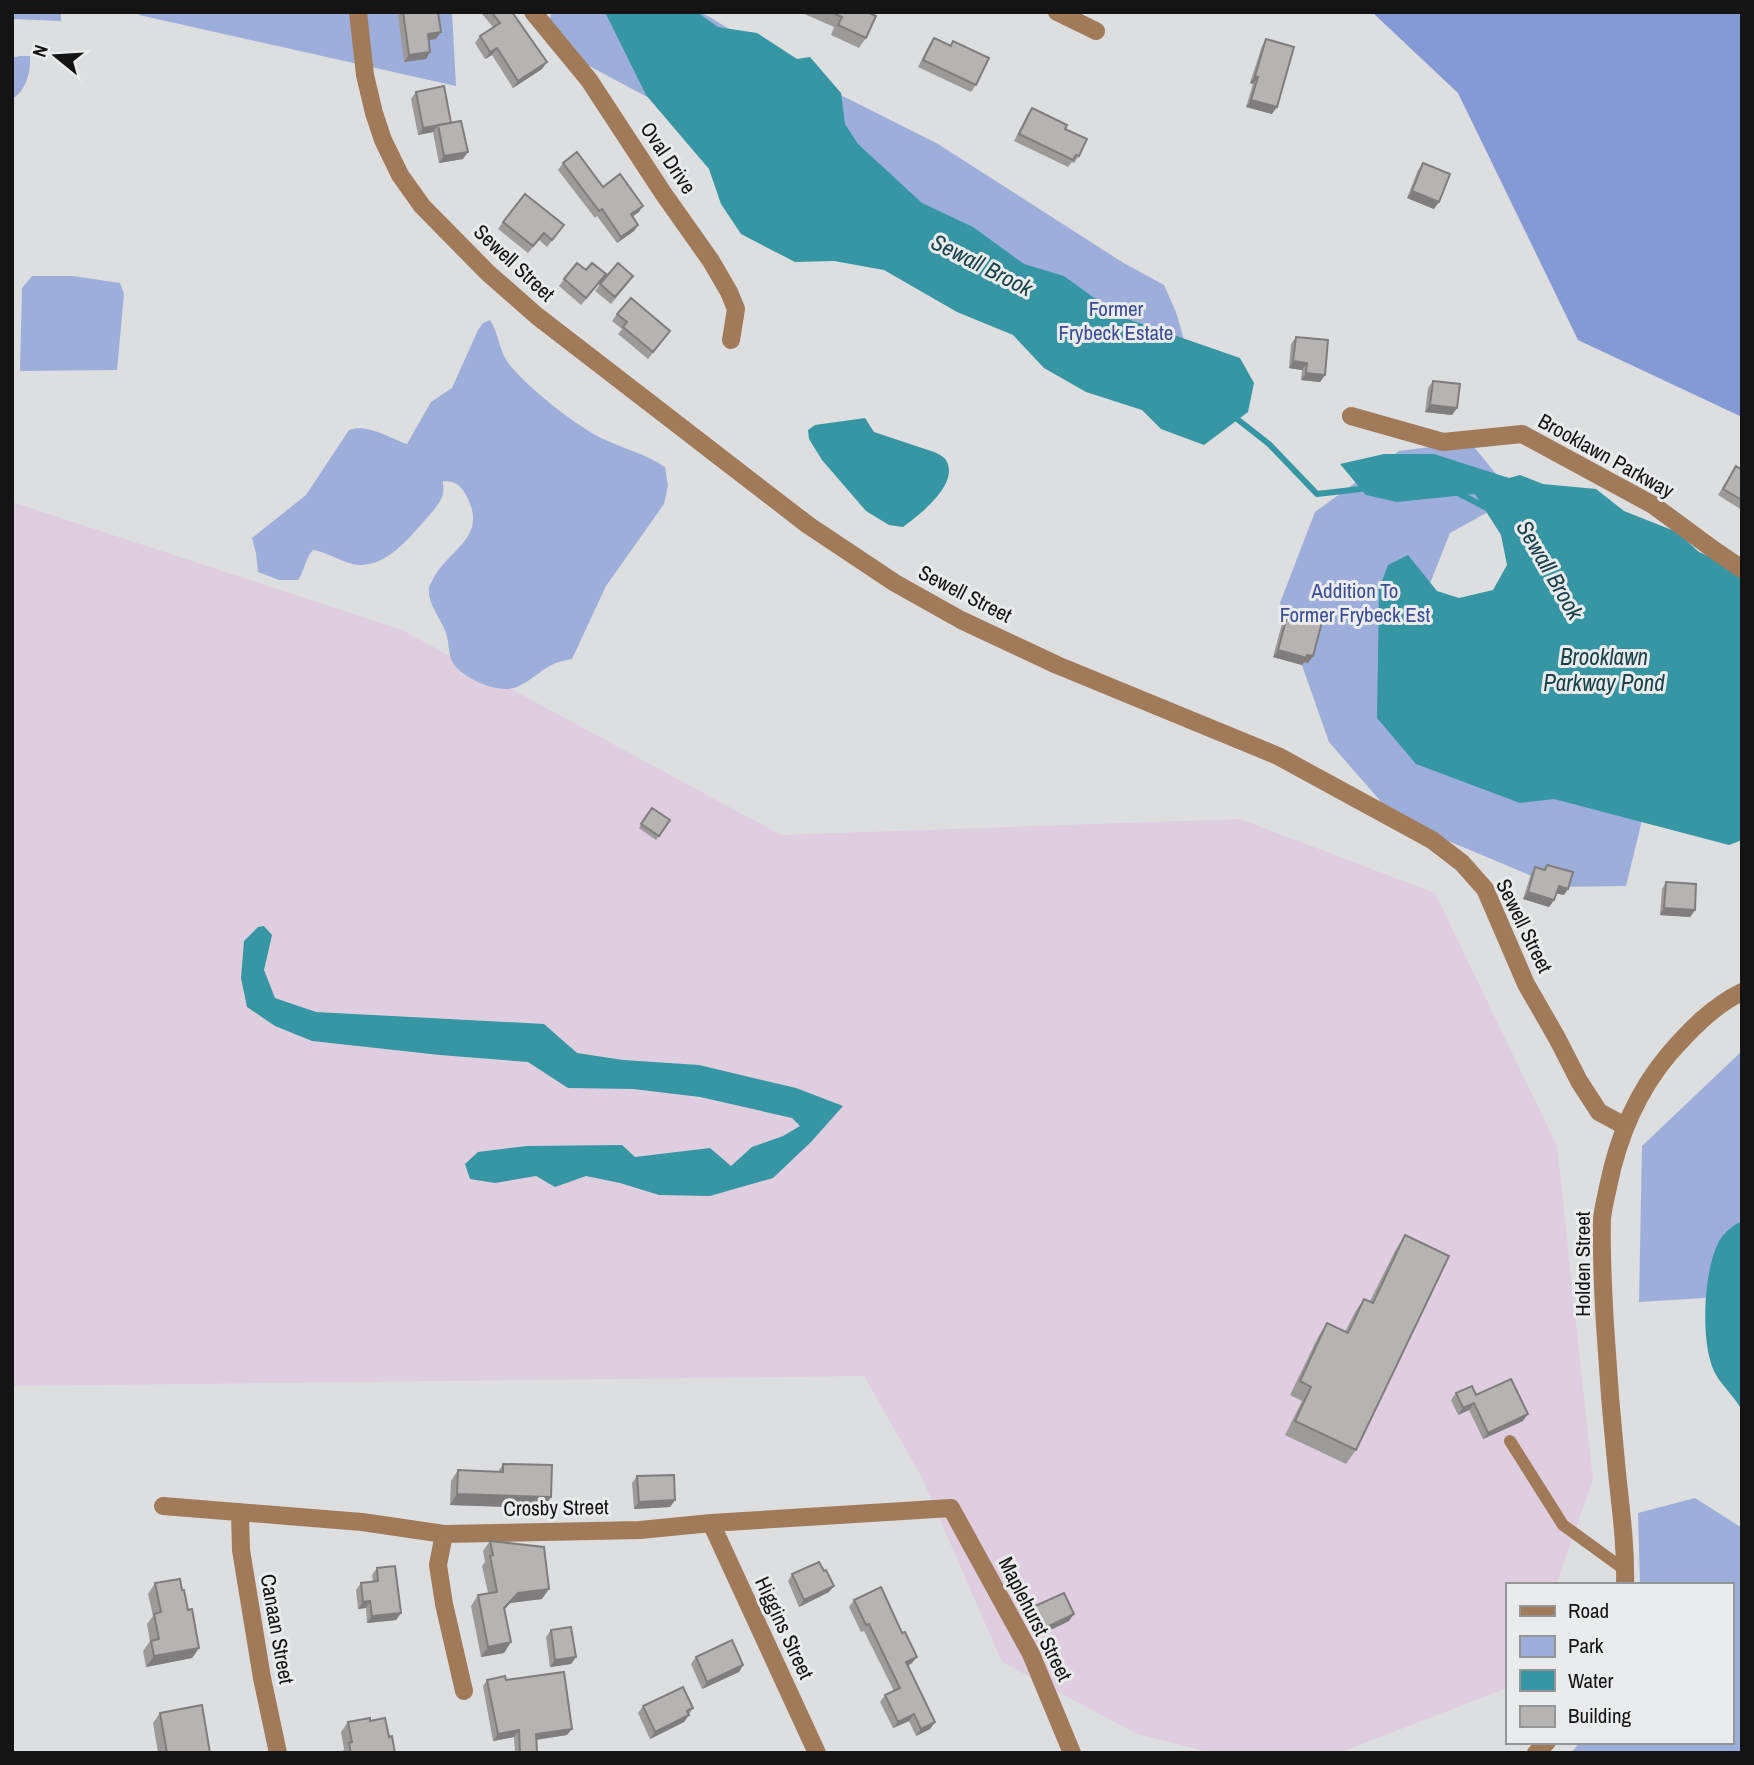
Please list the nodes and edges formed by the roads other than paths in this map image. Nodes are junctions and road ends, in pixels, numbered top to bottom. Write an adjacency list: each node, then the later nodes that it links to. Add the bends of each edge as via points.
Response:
1 (358, 12): 9 (street, Sewell Street, via 374,113 400,175 422,206 537,316 808,525 895,583 1057,665 1278,755 1432,840 1485,888 1526,984 1579,1081 1599,1112)
2 (533, 12): 5 (street, Oval Drive, via 589,79 711,261 736,309)
3 (1057, 12): 4 (street)
4 (1096, 31)
5 (731, 340)
6 (1351, 416): 7 (street, Brooklawn Parkway, via 1443,442 1522,434 1653,505)
7 (1742, 569)
8 (1742, 992): 9 (street, Holden Street, via 1727,999 1680,1041 1656,1069)
9 (1625, 1126): 16 (street, Holden Street, via 1602,1216 1610,1405)
10 (1510, 1441): 16 (lane, via 1563,1525)
11 (163, 1506): 13 (street, Crosby Street)
12 (951, 1508): 14 (street, Crosby Street); 20 (street, Maplehurst Street, via 1031,1654)
13 (240, 1512): 15 (street, Crosby Street); 18 (street, Canaan Street, via 241,1550)
14 (711, 1522): 15 (street, Crosby Street, via 640,1530); 19 (street, Higgins Street)
15 (444, 1534): 17 (street, via 438,1565)
16 (1625, 1578)
17 (464, 1691)
18 (278, 1753)
19 (817, 1753)
20 (1072, 1753)

